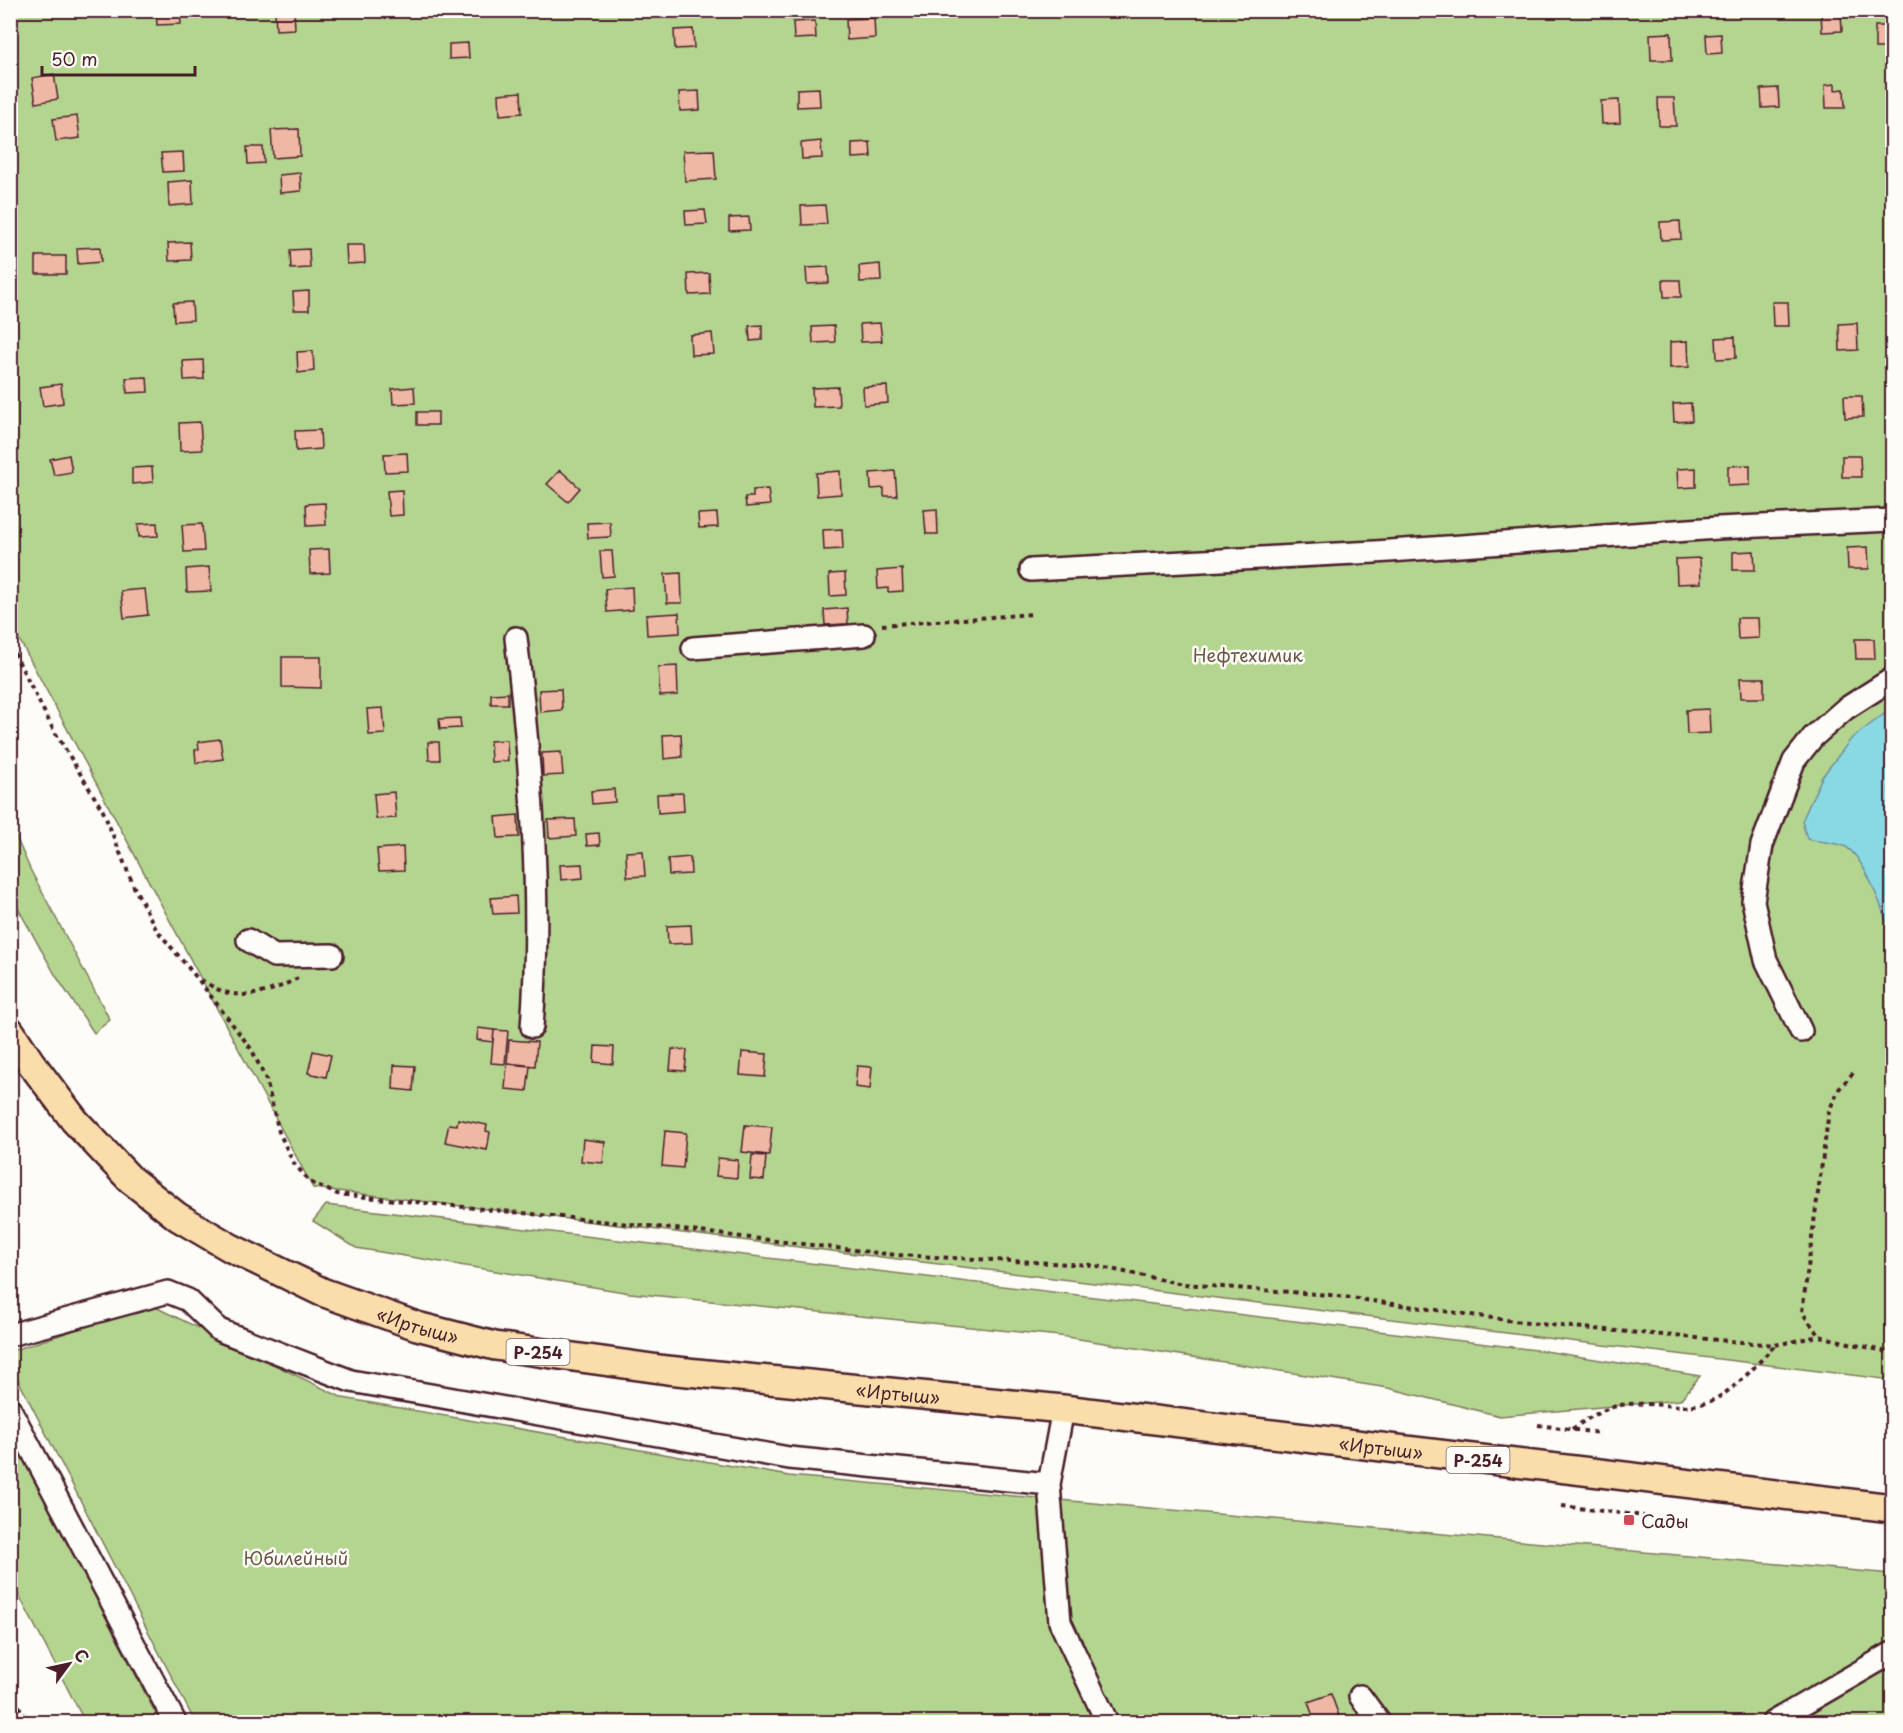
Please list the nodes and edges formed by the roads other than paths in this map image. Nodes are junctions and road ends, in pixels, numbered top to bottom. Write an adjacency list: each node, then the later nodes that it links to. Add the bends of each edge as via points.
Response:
1 (1893, 520): 2 (street)
2 (1031, 570)
3 (869, 631): 5 (street)
4 (516, 638): 9 (street, via 532,795 536,974)
5 (693, 648)
6 (1893, 679): 11 (street, via 1845,709 1813,737 1794,761 1762,845 1753,901 1766,960)
7 (248, 940): 8 (street, via 274,957)
8 (332, 955)
9 (532, 1028)
10 (10, 1031): 14 (main road, «Иртыш» / Р-254, via 75,1121 130,1180 187,1222 231,1248 322,1292 417,1326 495,1346 667,1370)
11 (1801, 1031)
12 (10, 1335): 15 (street, via 168,1293 188,1300 219,1330 351,1381 789,1458)
13 (10, 1409): 19 (street)
14 (1063, 1409): 15 (street); 16 (main road, «Иртыш» / Р-254)
15 (1049, 1484): 20 (street, via 1060,1622)
16 (1893, 1508)
17 (1893, 1653): 22 (street)
18 (1360, 1696): 21 (street)
19 (175, 1722)
20 (1107, 1722)
21 (1379, 1722)
22 (1773, 1722)

